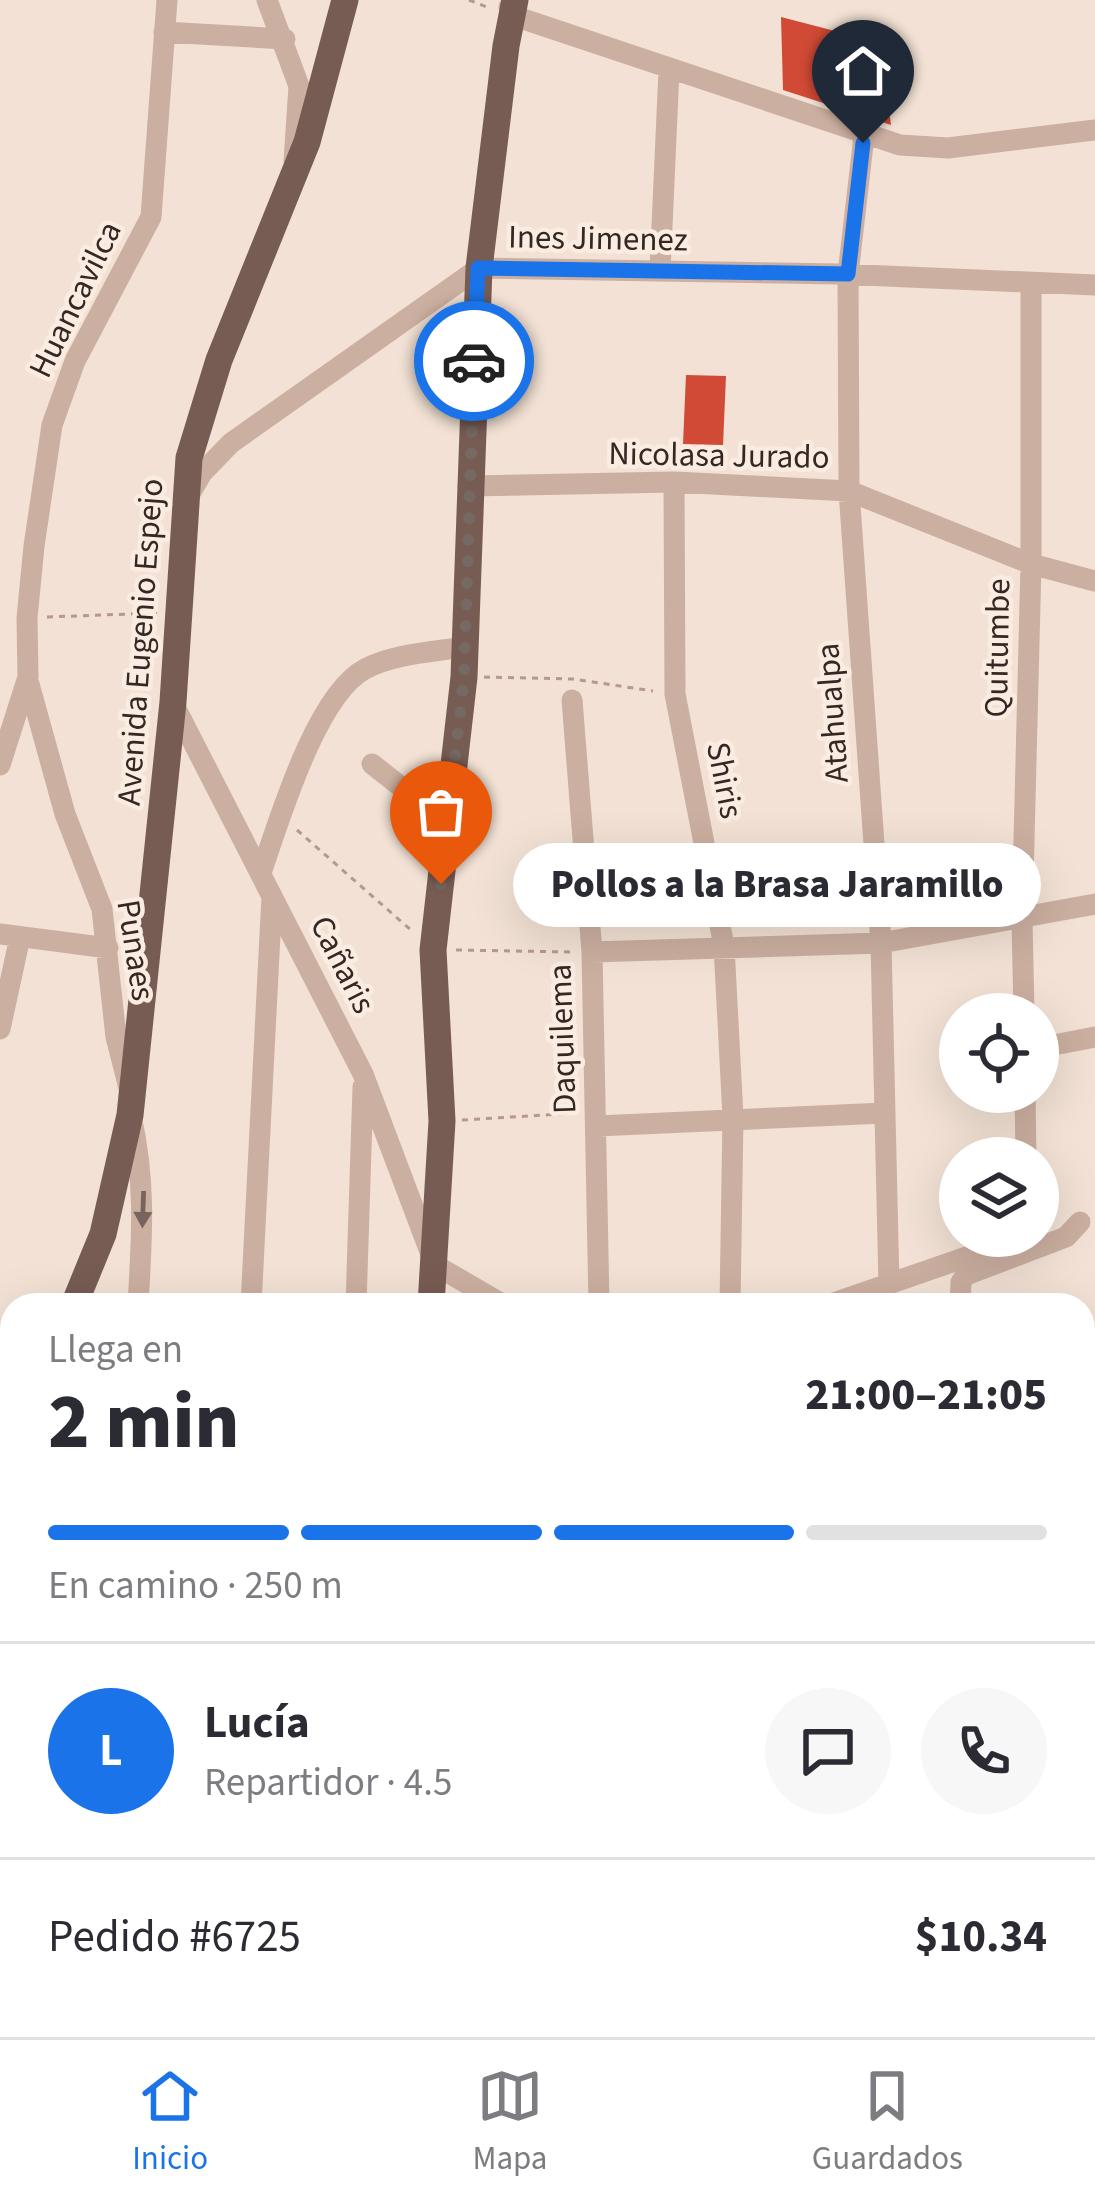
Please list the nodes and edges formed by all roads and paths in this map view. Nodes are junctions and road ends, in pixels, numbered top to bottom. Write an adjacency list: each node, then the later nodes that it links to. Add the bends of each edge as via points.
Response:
1 (166, 0): 5 (street, Huancavilca)
2 (267, 0): 6 (street)
3 (346, 0): 10 (main road, Avenida Eugenio Espejo)
4 (511, 5): 7 (street); 11 (main road)
5 (164, 32): 6 (street); 23 (street, Huancavilca, via 151,217 75,361 52,425)
6 (285, 39): 10 (street, via 298,86)
7 (669, 70): 9 (street); 12 (street)
8 (1095, 130): 9 (street, via 948,148)
9 (864, 136): 13 (street, Atahualpa)
10 (293, 181): 19 (main road, Avenida Eugenio Espejo, via 219,360 189,458)
11 (478, 268): 12 (street, Ines Jimenez); 17 (main road); 19 (street, Ines Jimenez, via 231,443)
12 (660, 271): 13 (street, Ines Jimenez)
13 (848, 274): 14 (street, Ines Jimenez); 18 (street, Atahualpa)
14 (1031, 284): 15 (street, Ines Jimenez); 20 (street, Quitumbe)
15 (1095, 285)
16 (674, 482): 17 (street, Nicolasa Jurado); 18 (street, Nicolasa Jurado); 38 (street, Shiris, via 675,694)
17 (468, 486): 24 (main road)
18 (849, 491): 20 (street, Nicolasa Jurado); 37 (street, Atahualpa)
19 (185, 503): 22 (main road, Avenida Eugenio Espejo)
20 (1031, 564): 21 (street, Nicolasa Jurado); 35 (street, Quitumbe)
21 (1095, 581)
22 (178, 612): 23 (path); 27 (main road, Avenida Eugenio Espejo)
23 (27, 618): 25 (street, Huancavilca)
24 (464, 647): 30 (street, via 397,658 344,686 320,721); 31 (main road)
25 (28, 677): 29 (street, Huancavilca); 39 (street, Punaes)
26 (572, 700): 41 (street, Daquilema)
27 (173, 702): 32 (street, Cañaris); 47 (main road, Avenida Eugenio Espejo)
28 (372, 764): 31 (street)
29 (0, 765)
30 (280, 816): 32 (street); 40 (path)
31 (448, 824): 40 (main road)
32 (261, 873): 33 (street, Cañaris)
33 (272, 896): 46 (street, Cañaris); 58 (street)
34 (1095, 904): 35 (street)
35 (1022, 919): 37 (street); 42 (street, Quitumbe)
36 (10, 936): 39 (street); 43 (street)
37 (880, 943): 38 (street); 48 (street, Atahualpa)
38 (724, 946): 41 (street); 49 (street, Shiris)
39 (108, 948): 47 (street, Punaes)
40 (433, 950): 41 (path); 51 (main road)
41 (592, 952): 50 (street, Daquilema)
42 (1024, 993)
43 (0, 1029)
44 (1095, 1036): 45 (street)
45 (1059, 1044)
46 (364, 1074): 54 (street, Cañaris); 59 (street)
47 (131, 1106): 56 (main road, Avenida Eugenio Espejo, via 103,1234); 57 (street, Punaes, one-way to 57, via 144,1196)
48 (884, 1113): 49 (street); 55 (street, Atahualpa)
49 (733, 1117): 50 (street); 63 (street, Shiris)
50 (596, 1119): 51 (path); 62 (street, Daquilema)
51 (442, 1121): 54 (main road)
52 (1087, 1219): 65 (street, via 1066,1237 966,1275)
53 (969, 1257): 55 (street)
54 (434, 1265): 60 (main road); 61 (street)
55 (889, 1286): 64 (street)
56 (79, 1293)
57 (139, 1293)
58 (252, 1293)
59 (356, 1293)
60 (432, 1293)
61 (483, 1293)
62 (599, 1293)
63 (730, 1293)
64 (866, 1293)
65 (961, 1293)

